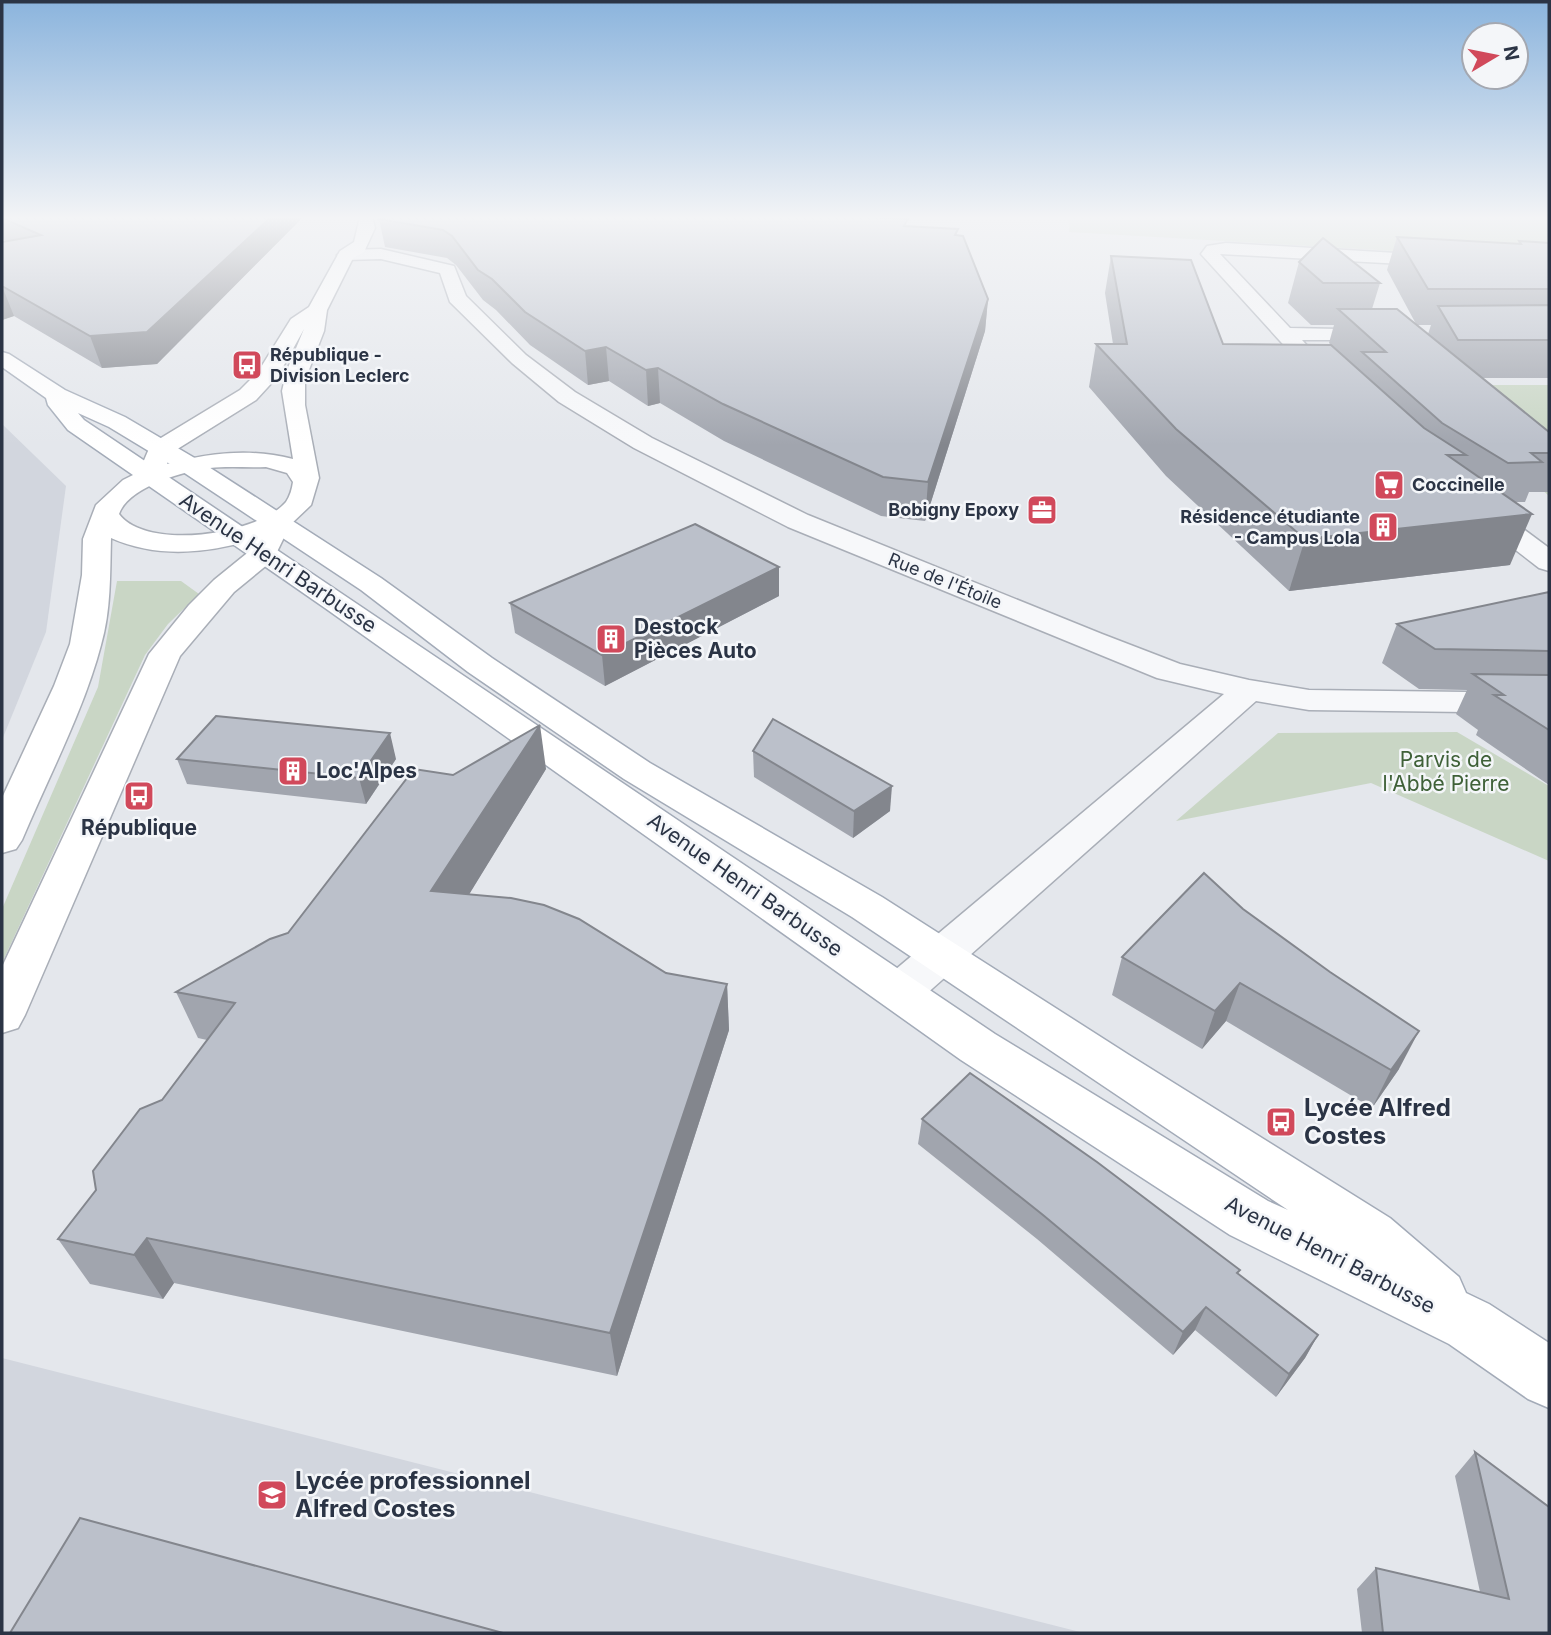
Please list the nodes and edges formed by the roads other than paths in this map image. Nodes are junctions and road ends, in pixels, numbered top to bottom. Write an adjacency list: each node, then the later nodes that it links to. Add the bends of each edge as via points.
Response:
1 (326, 292): 4 (main road)
2 (455, 292): 15 (street, Rue de l'Étoile, via 519,359 567,397 643,443 798,521 1169,671)
3 (1245, 292): 5 (street)
4 (317, 310): 9 (main road, via 298,323 275,365 248,395); 10 (main road, via 317,324 293,388)
5 (1283, 334): 6 (street); 8 (street)
6 (1403, 334)
7 (2, 358): 9 (main road, Avenue Henri Barbusse, via 57,395 76,425)
8 (1342, 395)
9 (166, 463): 10 (main road, via 267,460 296,468); 12 (main road, via 118,495); 13 (main road, Avenue Henri Barbusse)
10 (304, 479): 13 (main road, via 298,505)
11 (1459, 496): 14 (street)
12 (106, 515): 13 (main road, via 116,531 145,542); 17 (main road, via 97,539 97,575 86,645)
13 (259, 538): 18 (main road, Avenue Henri Barbusse, via 371,584 480,665 637,771 867,907); 19 (main road, Avenue Henri Barbusse, via 348,610); 20 (main road, via 165,654)
14 (1549, 562)
15 (1250, 690): 16 (street, Rue de l'Étoile, via 1309,700); 18 (street)
16 (1549, 703)
17 (2, 840)
18 (939, 956): 19 (street); 21 (main road, Avenue Henri Barbusse, via 1371,1235)
19 (899, 992): 21 (main road, Avenue Henri Barbusse, via 1249,1218)
20 (2, 1016)
21 (1469, 1324): 22 (main road, Avenue Henri Barbusse)
22 (1549, 1378)

